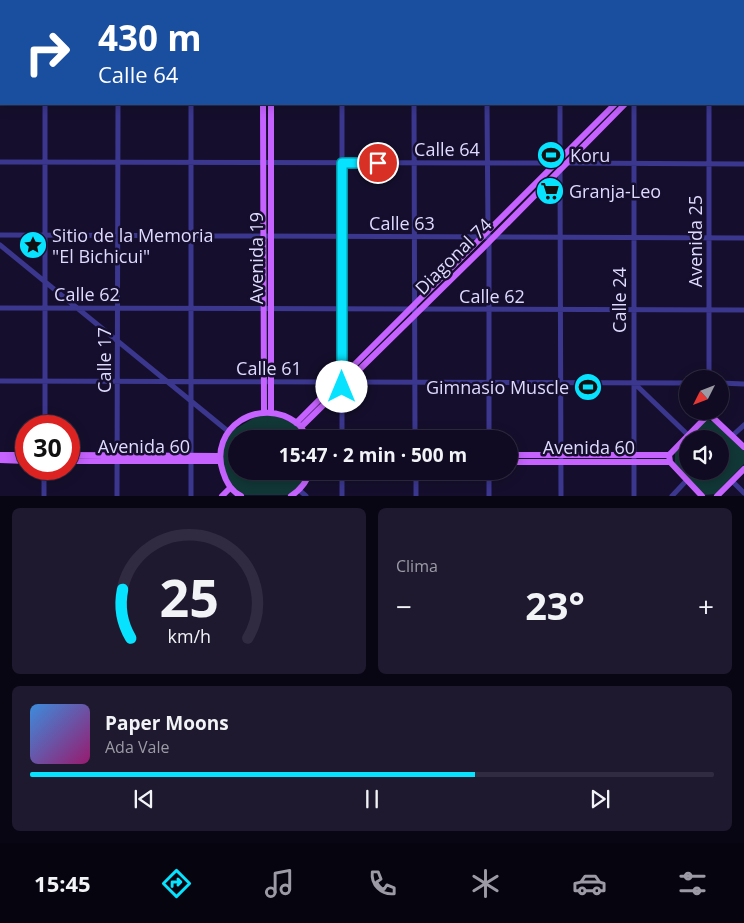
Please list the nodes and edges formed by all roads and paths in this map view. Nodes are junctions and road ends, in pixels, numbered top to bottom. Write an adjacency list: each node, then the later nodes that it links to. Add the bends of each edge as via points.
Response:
1 (44, 105): 15 (street)
2 (118, 105): 16 (street, Calle 17)
3 (191, 105): 17 (street)
4 (263, 105): 18 (main road, Avenida 19)
5 (271, 105): 19 (main road, Avenida 19)
6 (342, 105): 20 (street)
7 (414, 105): 21 (street)
8 (487, 105): 22 (street)
9 (560, 105): 23 (street)
10 (614, 105): 23 (main road, Diagonal 74)
11 (624, 105): 23 (main road, Diagonal 74)
12 (634, 105): 24 (street, Calle 24)
13 (709, 105): 25 (street, Avenida 25)
14 (0, 162): 15 (street, Calle 64)
15 (45, 162): 16 (street, Calle 64); 28 (street)
16 (118, 162): 17 (street, Calle 64); 29 (street, Calle 17)
17 (191, 162): 18 (street, Calle 64); 30 (street)
18 (263, 162): 19 (street, Calle 64); 31 (main road, Avenida 19)
19 (271, 162): 20 (street, Calle 64); 32 (main road, Avenida 19)
20 (342, 163): 21 (street, Calle 64); 33 (street)
21 (414, 163): 22 (street, Calle 64); 34 (street)
22 (488, 163): 23 (street, Calle 64); 35 (street)
23 (560, 164): 24 (street, Calle 64); 35 (main road, Diagonal 74); 36 (street)
24 (634, 164): 25 (street, Calle 64); 37 (street, Calle 24)
25 (709, 164): 26 (street, Calle 64); 38 (street, Avenida 25)
26 (744, 164)
27 (0, 235): 28 (street, Calle 63)
28 (45, 235): 29 (street, Calle 63); 41 (street)
29 (118, 235): 30 (street, Calle 63); 45 (street, Calle 17)
30 (191, 236): 31 (street, Calle 63); 46 (street)
31 (263, 236): 32 (street, Calle 63); 47 (main road, Avenida 19)
32 (271, 236): 33 (street, Calle 63); 48 (main road, Avenida 19)
33 (342, 236): 34 (street, Calle 63); 49 (street)
34 (415, 236): 35 (street, Calle 63); 50 (street)
35 (488, 237): 36 (street, Calle 63); 50 (main road, Diagonal 74); 51 (street)
36 (560, 237): 37 (street, Calle 63); 52 (street)
37 (634, 237): 38 (street, Calle 63); 53 (street, Calle 24)
38 (709, 237): 39 (street, Calle 63); 54 (street, Avenida 25)
39 (744, 238)
40 (0, 245): 41 (street)
41 (44, 281): 43 (street); 44 (street)
42 (0, 308): 43 (street, Calle 62)
43 (45, 308): 44 (street, Calle 62); 59 (street)
44 (78, 308): 45 (street, Calle 62); 56 (street)
45 (118, 308): 46 (street, Calle 62); 56 (street, Calle 17)
46 (191, 308): 47 (street, Calle 62); 62 (street)
47 (264, 308): 48 (street, Calle 62); 63 (main road, Avenida 19)
48 (271, 308): 49 (street, Calle 62); 64 (main road, Avenida 19)
49 (342, 309): 50 (street, Calle 62); 65 (street)
50 (415, 309): 51 (street, Calle 62); 65 (main road, Diagonal 74); 66 (street)
51 (489, 309): 52 (street, Calle 62); 67 (street)
52 (560, 310): 53 (street, Calle 62); 68 (street)
53 (634, 310): 54 (street, Calle 62); 69 (street, Calle 24)
54 (709, 310): 55 (street, Calle 62); 57 (street, Avenida 25)
55 (744, 310)
56 (118, 341): 60 (street); 61 (street, Calle 17)
57 (709, 370)
58 (0, 381): 59 (street, Calle 61)
59 (45, 381): 61 (street, Calle 61); 76 (street)
60 (167, 381): 61 (street, Calle 61); 62 (street, Calle 61); 73 (street)
61 (118, 382): 97 (street, Calle 17)
62 (191, 382): 63 (street, Calle 61); 73 (street)
63 (264, 382): 64 (street, Calle 61); 74 (main road, Avenida 19)
64 (271, 382): 65 (street, Calle 61); 75 (main road, Avenida 19)
65 (342, 382): 66 (street, Calle 61); 80 (main road, Diagonal 74); 83 (street)
66 (415, 382): 67 (street, Calle 61); 84 (street)
67 (489, 383): 68 (street, Calle 61); 85 (street)
68 (560, 383): 69 (street, Calle 61); 100 (street)
69 (634, 383): 70 (street, Calle 61); 86 (street); 101 (street, Calle 24)
70 (679, 383)
71 (729, 384): 72 (street)
72 (744, 384)
73 (191, 401): 88 (street); 98 (street)
74 (264, 411): 75 (main road); 81 (main road, via 249,416)
75 (271, 412): 80 (main road, via 282,414)
76 (45, 415)
77 (702, 420): 87 (main road)
78 (717, 420): 90 (main road)
79 (744, 424): 90 (street)
80 (299, 425): 82 (main road)
81 (231, 430)
82 (302, 430)
83 (342, 430)
84 (415, 430)
85 (489, 430)
86 (682, 430)
87 (693, 430)
88 (228, 431)
89 (228, 434): 99 (main road, via 220,448)
90 (732, 436): 92 (main road)
91 (679, 447): 102 (main road)
92 (744, 447)
93 (0, 455): 94 (main road)
94 (15, 455)
95 (80, 456): 97 (main road, Avenida 60)
96 (518, 456): 100 (main road, Avenida 60)
97 (118, 458): 98 (main road, Avenida 60); 104 (main road, Avenida 60); 120 (street, Calle 17)
98 (191, 458): 99 (main road, Avenida 60); 121 (street)
99 (219, 458): 117 (main road)
100 (560, 458): 101 (main road, Avenida 60); 106 (main road, Avenida 60); 128 (street)
101 (634, 459): 102 (main road, Avenida 60); 129 (street, Calle 24)
102 (669, 459): 108 (main road)
103 (0, 460): 105 (main road)
104 (80, 460)
105 (15, 461)
106 (518, 461)
107 (744, 469): 115 (main road)
108 (679, 471)
109 (44, 480): 119 (street)
110 (306, 480): 116 (main road)
111 (342, 480): 125 (street)
112 (416, 480): 126 (street)
113 (488, 480): 127 (street)
114 (687, 480): 130 (street); 131 (main road)
115 (732, 480): 118 (street); 132 (main road)
116 (299, 490): 123 (main road); 124 (street)
117 (234, 493): 122 (main road)
118 (744, 493)
119 (44, 496)
120 (117, 496)
121 (191, 496)
122 (222, 496)
123 (291, 496)
124 (306, 496)
125 (342, 496)
126 (416, 496)
127 (488, 496)
128 (561, 496)
129 (634, 496)
130 (672, 496)
131 (702, 496)
132 (717, 496)

